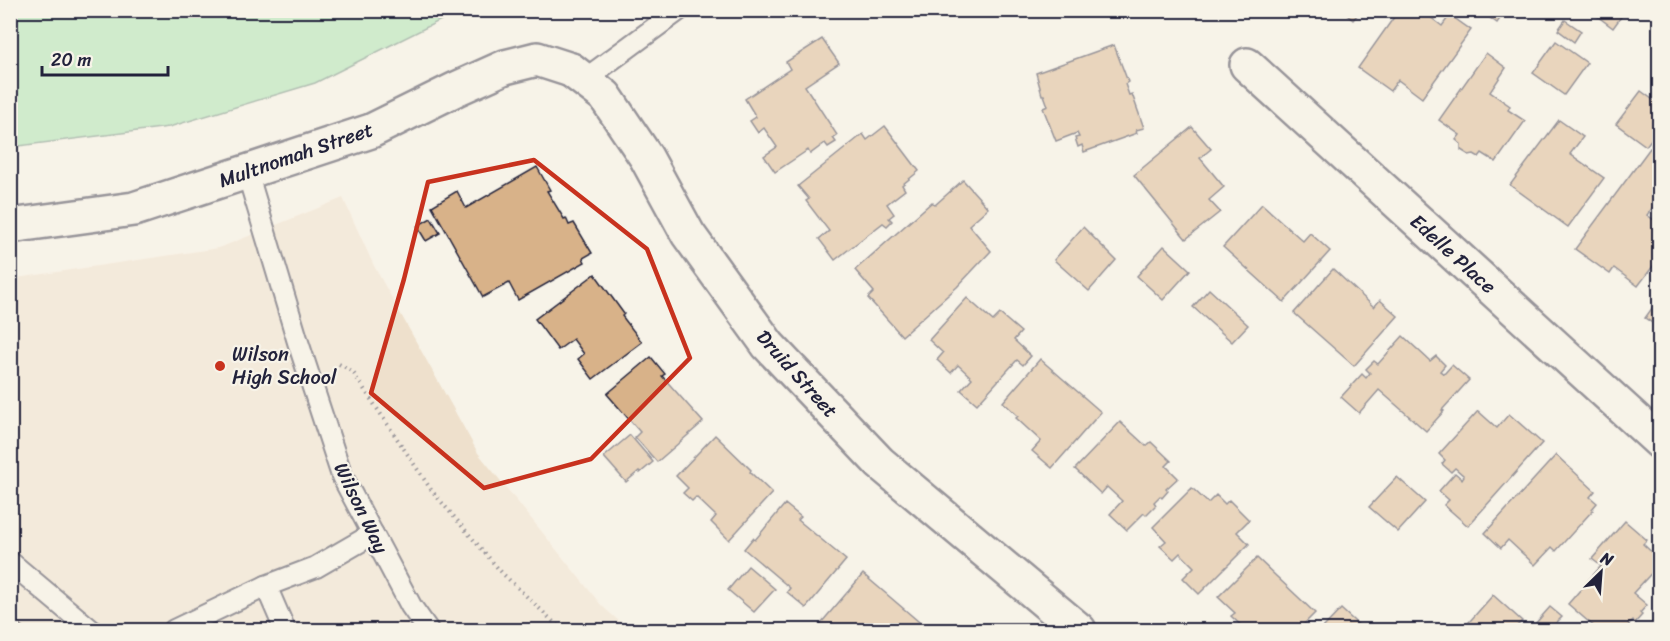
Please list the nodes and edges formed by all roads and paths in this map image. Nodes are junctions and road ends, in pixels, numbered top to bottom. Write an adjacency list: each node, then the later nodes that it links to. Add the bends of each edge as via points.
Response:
1 (679, 10): 3 (lane)
2 (1247, 65): 7 (street, Edelle Place)
3 (577, 75): 4 (street, Multnomah Street, via 537,59 506,67 371,131); 16 (street, Druid Street, via 605,96 646,157 688,234 768,345 880,463)
4 (247, 172): 5 (street, Multnomah Street, via 134,210); 6 (lane, Wilson Way)
5 (10, 226)
6 (298, 342): 8 (lane, Wilson Way, via 342,476); 15 (path, via 352,371 432,491 502,573)
7 (1659, 442)
8 (373, 534): 10 (lane, via 316,567); 14 (lane, Wilson Way)
9 (10, 562): 11 (lane)
10 (266, 586): 12 (lane); 13 (lane)
11 (91, 630)
12 (174, 630)
13 (285, 630)
14 (428, 630)
15 (562, 630)
16 (1079, 630)

